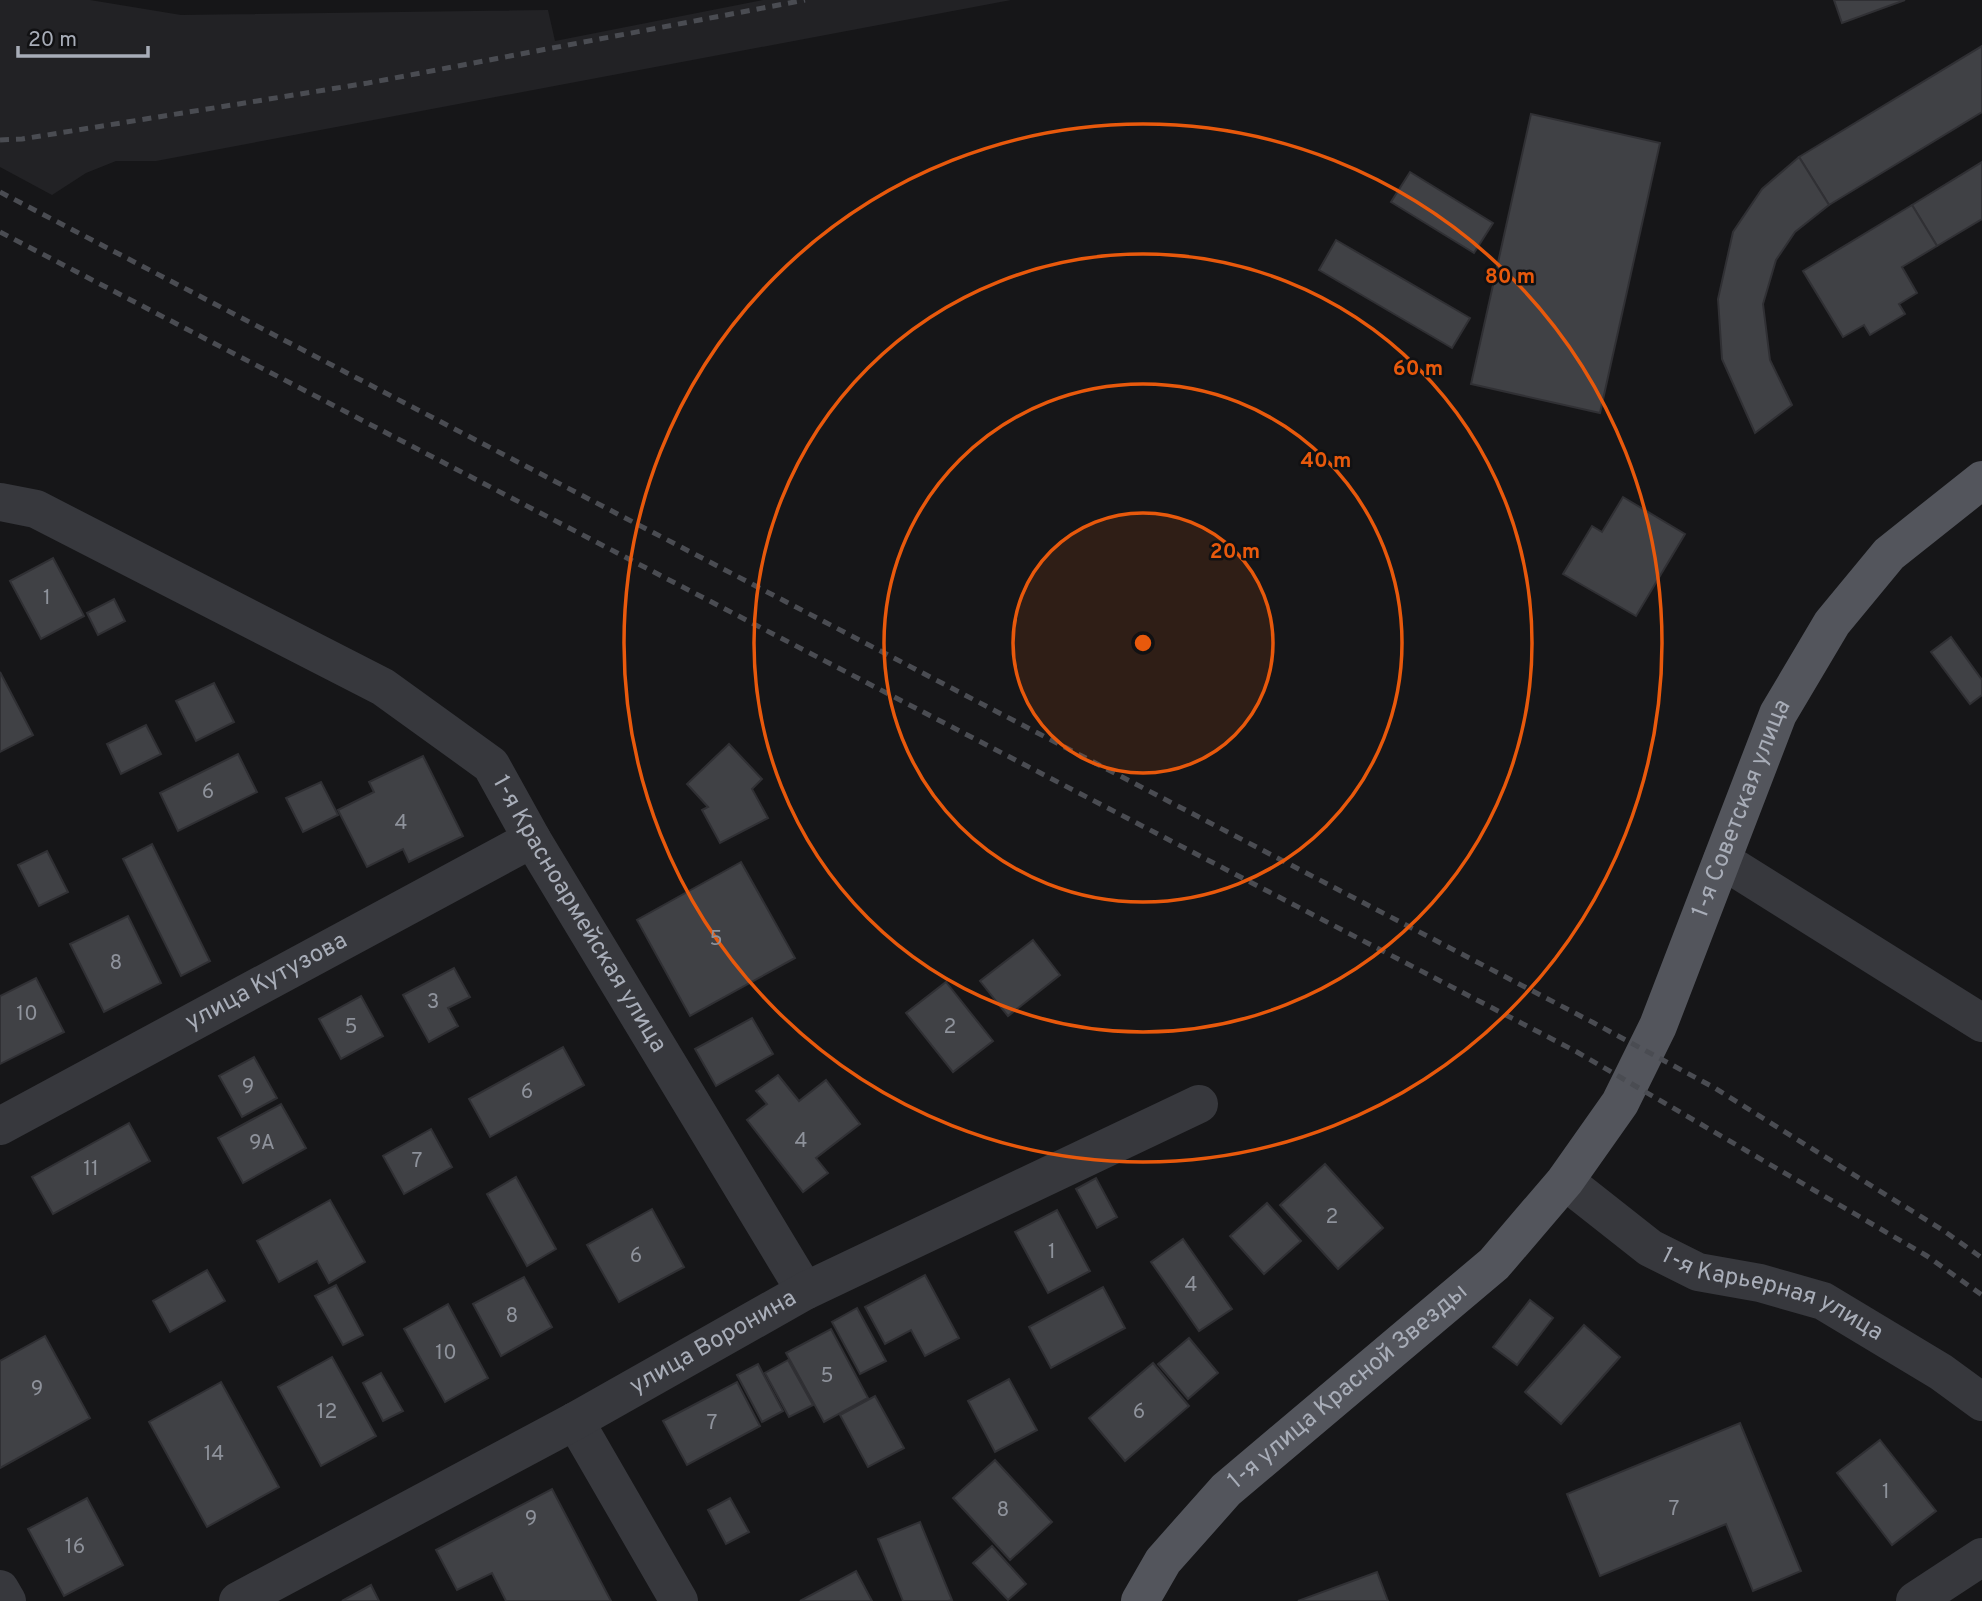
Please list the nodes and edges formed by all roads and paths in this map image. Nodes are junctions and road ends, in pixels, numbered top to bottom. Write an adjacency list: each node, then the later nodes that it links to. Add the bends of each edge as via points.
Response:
1 (1982, 480): 4 (main road, 1-я Советская улица, via 1889,554 1832,623 1778,714)
2 (0, 502): 3 (street, 1-я Красноармейская улица, via 36,509 383,687 491,765)
3 (532, 839): 7 (street, улица Кутузова); 9 (street, 1-я Красноармейская улица)
4 (1722, 859): 5 (street); 8 (main road, 1-я Советская улица, via 1658,1026 1620,1103)
5 (1982, 1023)
6 (1199, 1104): 9 (street, улица Воронина)
7 (0, 1126)
8 (1565, 1181): 10 (street, 1-я Карьерная улица, via 1650,1248 1698,1272 1822,1301); 17 (main road, 1-я улица Красной Звезды, via 1494,1264 1226,1490 1163,1561)
9 (805, 1291): 11 (street, улица Воронина)
10 (1982, 1402)
11 (576, 1420): 15 (street, улица Воронина); 16 (street)
12 (1982, 1557): 18 (street)
13 (0, 1589): 14 (street)
14 (7, 1601)
15 (238, 1601)
16 (679, 1601)
17 (1140, 1601)
18 (1915, 1601)

